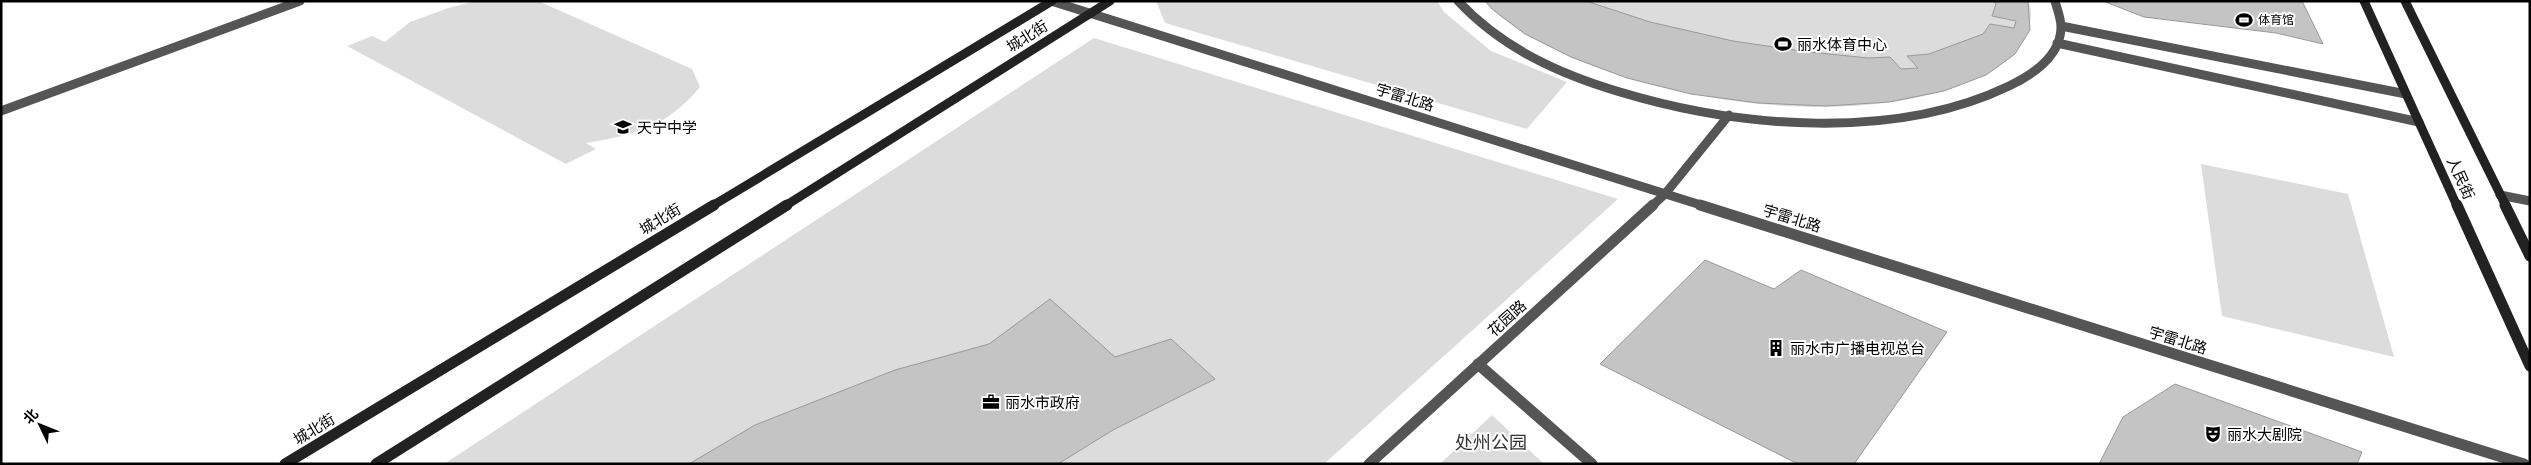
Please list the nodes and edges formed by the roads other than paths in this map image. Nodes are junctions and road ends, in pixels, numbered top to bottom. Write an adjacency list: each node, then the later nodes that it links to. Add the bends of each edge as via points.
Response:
1 (300, 1): 12 (street)
2 (1051, 1): 8 (street, 宇雷北路); 21 (main road, 城北街)
3 (1110, 1): 8 (main road, 城北街)
4 (1458, 1): 13 (street, via 1469,15 1512,47 1572,75 1646,99)
5 (2055, 1): 9 (street)
6 (2364, 1): 11 (main road, 人民街)
7 (2405, 1): 16 (main road, 人民街)
8 (1090, 14): 15 (street, 宇雷北路); 22 (main road, 城北街)
9 (2061, 26): 10 (street); 11 (street)
10 (2057, 44): 13 (street, via 2038,70 2001,93 1948,110 1873,120 1808,122); 14 (street)
11 (2406, 94): 14 (main road, 人民街)
12 (1, 111)
13 (1729, 115): 15 (street, 花园路)
14 (2419, 122): 20 (main road, 人民街)
15 (1665, 194): 19 (street, 花园路); 25 (street, 宇雷北路)
16 (2500, 195): 17 (street); 18 (main road, 人民街)
17 (2530, 201)
18 (2530, 256)
19 (1478, 364): 23 (street, 花园路); 24 (street)
20 (2530, 366)
21 (285, 464)
22 (376, 464)
23 (1369, 464)
24 (1592, 464)
25 (2524, 464)

